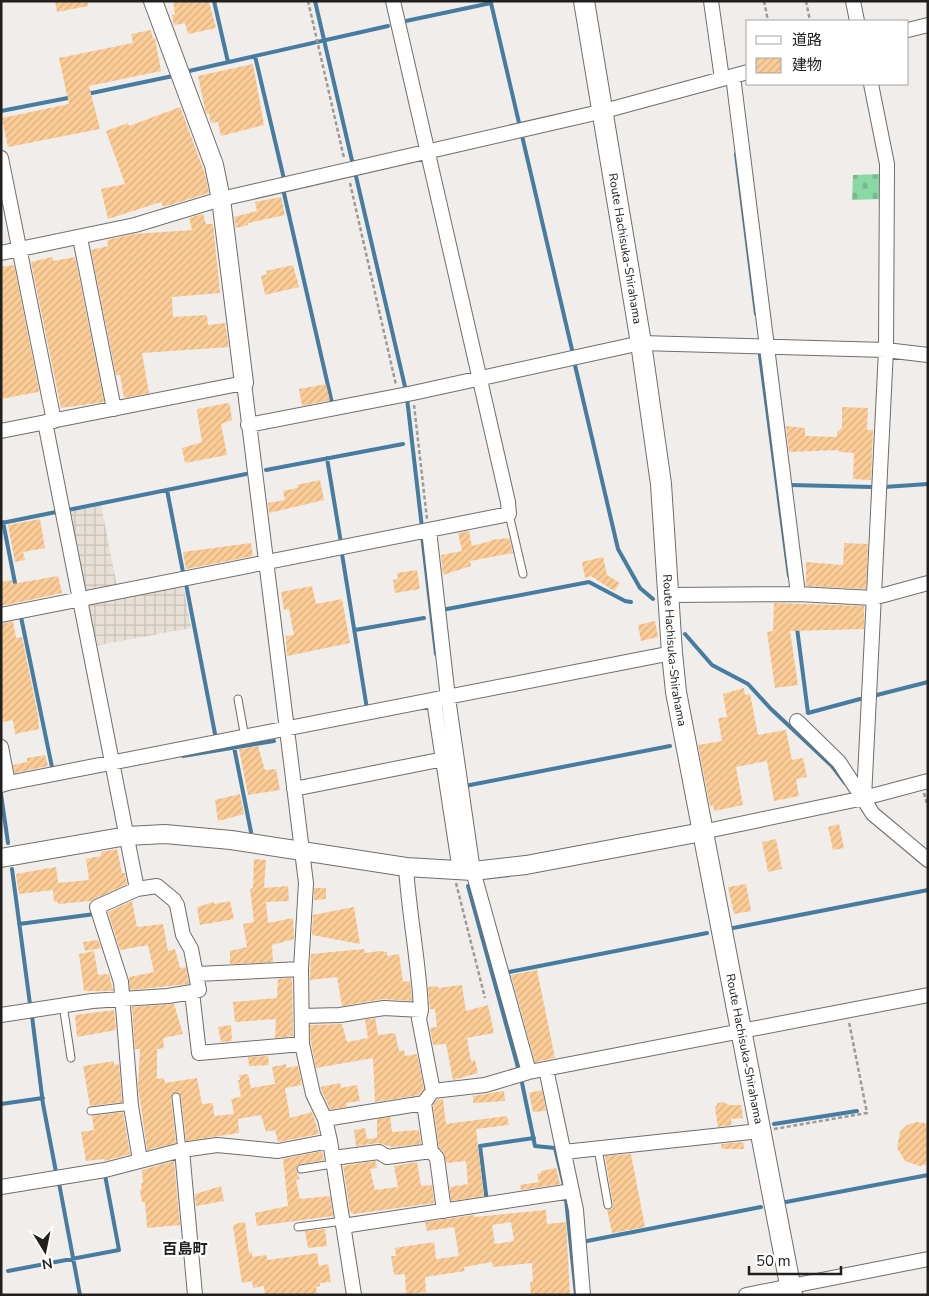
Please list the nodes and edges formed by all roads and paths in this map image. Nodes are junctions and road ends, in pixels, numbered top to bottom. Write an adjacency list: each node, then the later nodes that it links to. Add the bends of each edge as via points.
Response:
1 (153, 1): 21 (street, via 214,166)
2 (308, 1): 20 (path)
3 (393, 1): 18 (street)
4 (584, 1): 17 (main road, Route Hachisuka-Shirahama)
5 (711, 1): 15 (street)
6 (764, 1): 9 (path)
7 (806, 1): 10 (path)
8 (853, 1): 11 (street)
9 (768, 20)
10 (810, 20)
11 (857, 20)
12 (928, 25): 13 (street)
13 (909, 30)
14 (746, 73): 15 (street)
15 (727, 78): 17 (street); 26 (street)
16 (871, 85): 27 (street, via 888,164)
17 (604, 111): 18 (street); 25 (main road, Route Hachisuka-Shirahama)
18 (427, 152): 20 (street); 29 (street)
19 (1, 158): 23 (street)
20 (351, 169): 21 (street); 31 (path)
21 (221, 199): 22 (street); 30 (street)
22 (80, 238): 23 (street); 32 (street)
23 (20, 250): 24 (street); 33 (street)
24 (1, 253)
25 (641, 343): 26 (street); 29 (street); 41 (main road, Route Hachisuka-Shirahama, via 661,484)
26 (766, 347): 27 (street); 42 (street)
27 (886, 350): 28 (street); 43 (street)
28 (928, 355)
29 (479, 378): 31 (street); 36 (street)
30 (244, 383): 32 (street); 34 (street)
31 (406, 394): 34 (street); 37 (path)
32 (114, 409): 33 (street)
33 (49, 422): 35 (street); 44 (street)
34 (248, 425): 38 (street)
35 (1, 431)
36 (509, 514): 37 (street); 39 (lane)
37 (424, 531): 38 (street); 48 (street)
38 (265, 563): 44 (street); 50 (street)
39 (523, 574)
40 (928, 583): 43 (street)
41 (668, 594): 42 (street); 46 (main road, Route Hachisuka-Shirahama)
42 (798, 594): 43 (street)
43 (873, 598): 58 (street)
44 (80, 599): 45 (street); 54 (street)
45 (1, 615)
46 (672, 653): 48 (street); 59 (main road, Route Hachisuka-Shirahama)
47 (238, 698): 51 (lane)
48 (441, 700): 50 (street); 53 (street); 65 (street)
49 (797, 721): 58 (street, via 838,762)
50 (286, 730): 51 (street); 57 (street)
51 (246, 738): 54 (street)
52 (1, 747): 56 (street)
53 (444, 759): 57 (street); 65 (street)
54 (113, 764): 56 (street); 60 (street)
55 (928, 781): 58 (street)
56 (5, 784)
57 (294, 789): 61 (street)
58 (864, 798): 59 (street); 63 (street, via 874,814)
59 (702, 832): 65 (street, via 526,865); 78 (main road, Route Hachisuka-Shirahama)
60 (127, 836): 61 (street, via 205,837); 62 (street); 66 (street)
61 (302, 851): 64 (street); 67 (street, via 306,883)
62 (1, 858)
63 (928, 860)
64 (406, 867): 65 (street); 74 (street, via 408,911 419,966)
65 (462, 871): 71 (path); 82 (street)
66 (137, 889): 68 (street, via 157,886 174,900); 72 (street, via 97,906 117,963)
67 (301, 969): 68 (street); 77 (street)
68 (197, 974): 69 (street, via 199,990)
69 (192, 992): 72 (street); 79 (street, via 199,1053)
70 (928, 995): 75 (street)
71 (485, 998)
72 (123, 999): 73 (street); 86 (street)
73 (63, 1005): 76 (street); 80 (lane)
74 (421, 1010): 77 (street, via 384,1008 340,1015); 83 (street, via 419,1019)
75 (847, 1010): 78 (street); 89 (path, via 867,1113)
76 (1, 1015)
77 (302, 1016): 79 (street)
78 (741, 1030): 81 (street); 89 (main road, Route Hachisuka-Shirahama)
79 (302, 1044): 88 (street, via 313,1094)
80 (71, 1058)
81 (546, 1069): 82 (street); 94 (street)
82 (523, 1074): 83 (street, via 485,1085)
83 (433, 1091): 85 (street)
84 (176, 1097): 92 (lane)
85 (424, 1103): 88 (street); 93 (street)
86 (131, 1106): 87 (lane); 95 (street)
87 (91, 1111)
88 (325, 1120): 90 (street)
89 (760, 1131): 91 (street); 105 (main road, Route Hachisuka-Shirahama)
90 (330, 1141): 92 (street, via 278,1151 217,1145); 96 (street)
91 (598, 1148): 94 (street); 100 (lane)
92 (182, 1150): 95 (street); 106 (street)
93 (431, 1151): 96 (street, via 387,1157 379,1152); 101 (street, via 436,1158)
94 (564, 1152): 99 (street)
95 (140, 1160): 98 (street, via 105,1170)
96 (333, 1161): 97 (lane); 102 (street)
97 (301, 1169)
98 (1, 1187)
99 (572, 1191): 101 (street); 108 (street)
100 (608, 1205)
101 (444, 1210): 102 (street)
102 (343, 1224): 103 (lane); 107 (street)
103 (298, 1227)
104 (928, 1259): 105 (street)
105 (791, 1290): 109 (street)
106 (194, 1295)
107 (354, 1295)
108 (583, 1295)
109 (746, 1295)

